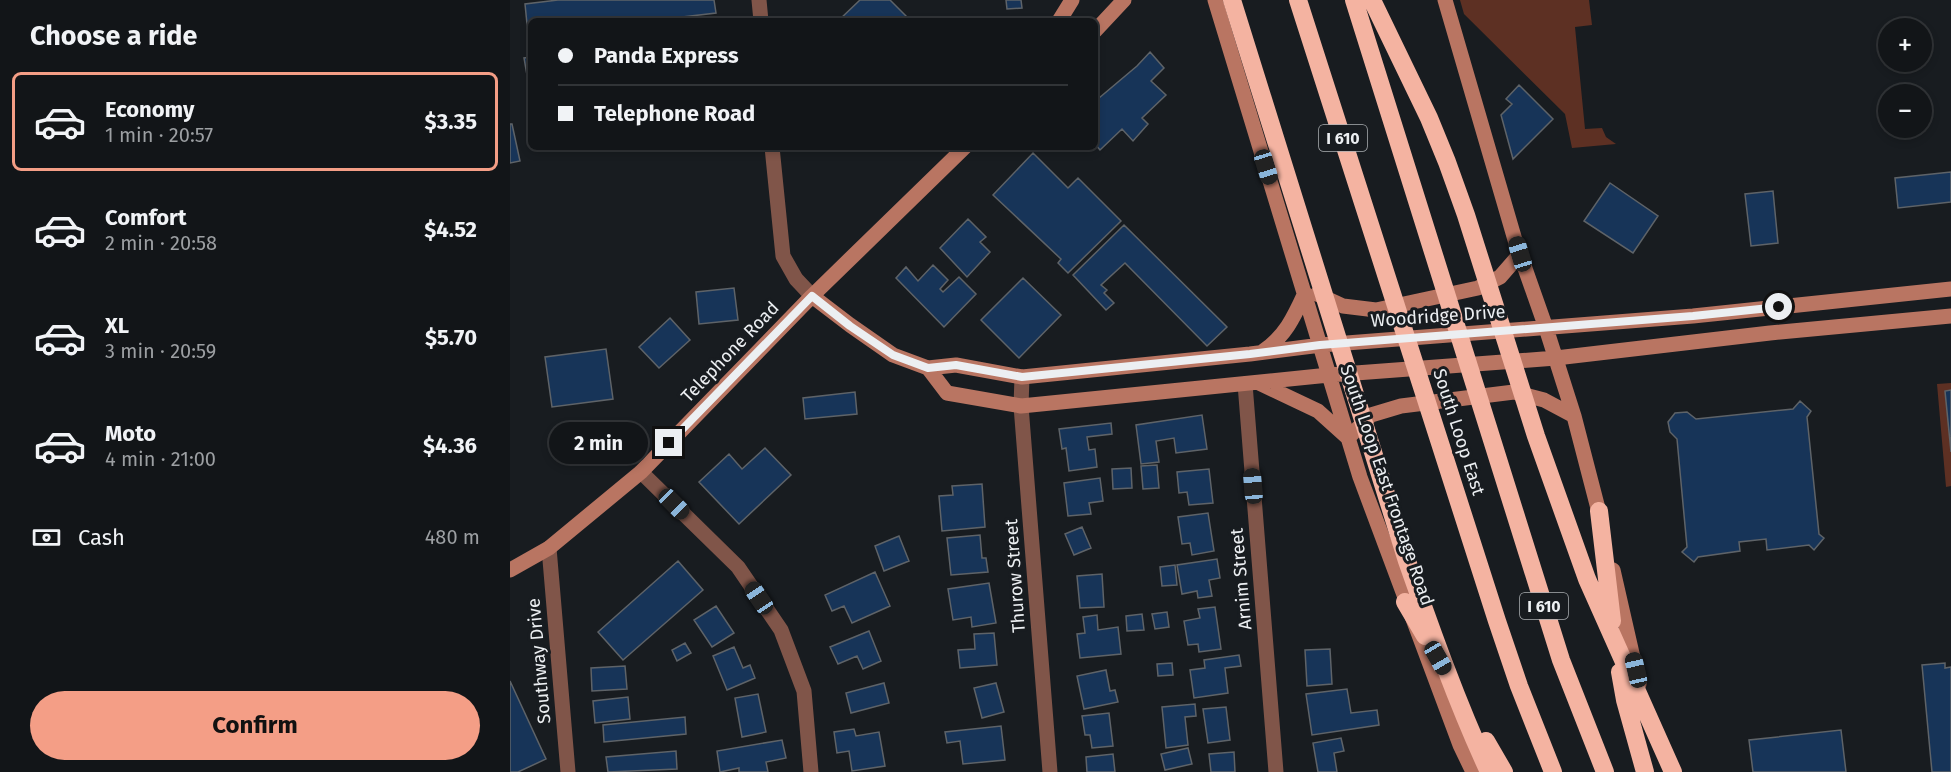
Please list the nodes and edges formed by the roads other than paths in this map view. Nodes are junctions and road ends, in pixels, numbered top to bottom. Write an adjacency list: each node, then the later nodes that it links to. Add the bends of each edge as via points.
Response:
1 (759, 0): 10 (street)
2 (1072, 0): 11 (main road)
3 (1124, 0): 12 (main road)
4 (1215, 0): 17 (main road, South Loop East Frontage Road)
5 (1232, 0): 41 (highway, via 1407,561 1467,724)
6 (1298, 0): 43 (highway, South Loop East / I 610, via 1518,686)
7 (1354, 0): 44 (highway, South Loop East / I 610, via 1561,660)
8 (1372, 0): 47 (highway, via 1429,118 1466,214 1536,436 1587,579)
9 (1445, 0): 15 (main road)
10 (761, 18)
11 (1061, 18)
12 (1098, 28)
13 (772, 150): 18 (street, via 783,256)
14 (962, 150): 18 (main road, Telephone Road)
15 (1520, 254): 17 (main road, via 1500,277 1478,288 1376,310 1343,306); 20 (main road)
16 (1951, 289): 20 (main road, Woodridge Drive)
17 (1304, 291): 21 (main road, South Loop East Frontage Road); 22 (main road, via 1287,330)
18 (812, 296): 24 (main road, Woodridge Drive, via 893,355); 31 (main road, Telephone Road)
19 (1951, 316): 23 (main road)
20 (1546, 328): 21 (main road, Woodridge Drive); 23 (main road)
21 (1320, 345): 22 (main road, Woodridge Drive); 25 (main road, South Loop East Frontage Road)
22 (1260, 353): 26 (main road, Woodridge Drive)
23 (1556, 358): 25 (main road); 29 (main road)
24 (928, 368): 26 (main road, Woodridge Drive, via 956,365); 28 (main road, via 947,393)
25 (1329, 375): 27 (main road); 30 (main road, South Loop East Frontage Road)
26 (1022, 377): 28 (street, Thurow Street)
27 (1251, 383): 28 (main road); 30 (main road, via 1318,411); 39 (street, Arnim Street)
28 (1021, 406): 38 (street, Thurow Street)
29 (1574, 416): 30 (main road, via 1544,400 1514,392 1401,406 1371,415); 32 (main road)
30 (1348, 438): 35 (main road, South Loop East Frontage Road)
31 (641, 471): 33 (main road, Telephone Road); 37 (street, via 738,567 781,630 804,691)
32 (1599, 511): 45 (highway, via 1625,700); 46 (main road, via 1641,692)
33 (549, 548): 34 (main road, Telephone Road); 36 (street, Southway Drive)
34 (510, 570)
35 (1405, 602): 40 (main road, South Loop East Frontage Road); 42 (highway)
36 (568, 772)
37 (811, 772)
38 (1050, 772)
39 (1276, 772)
40 (1473, 772)
41 (1489, 772)
42 (1504, 772)
43 (1553, 772)
44 (1605, 772)
45 (1645, 772)
46 (1668, 772)
47 (1673, 772)

